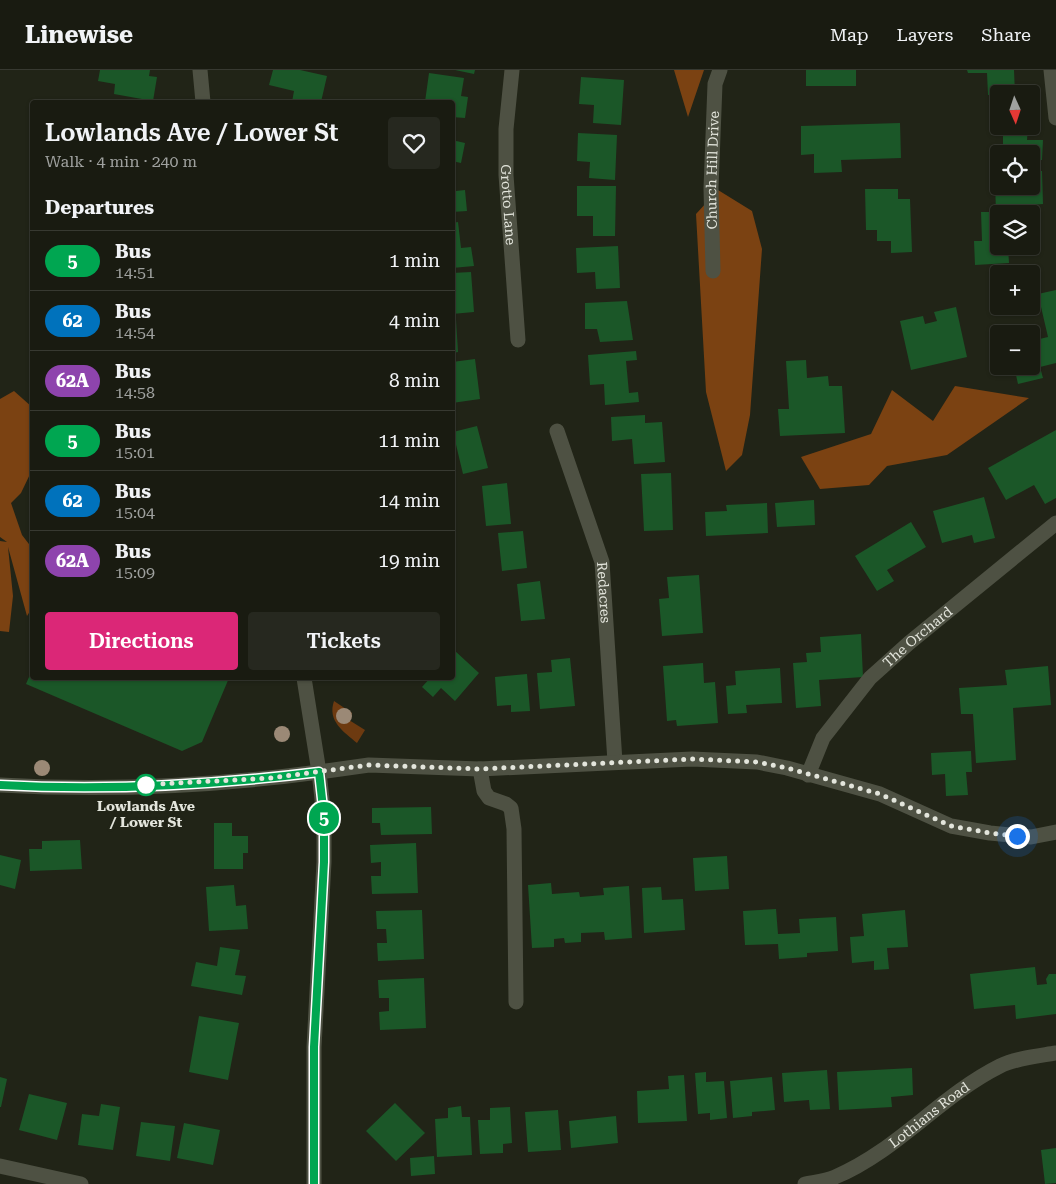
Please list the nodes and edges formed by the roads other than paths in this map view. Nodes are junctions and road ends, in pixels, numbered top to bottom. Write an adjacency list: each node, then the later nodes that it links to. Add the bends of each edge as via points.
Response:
1 (200, 70): 5 (street)
2 (512, 70): 8 (street, Grotto Lane, via 506,129 506,175)
3 (720, 70): 7 (street, Church Hill Drive, via 714,94)
4 (1051, 70): 6 (street)
5 (203, 100)
6 (1056, 118)
7 (713, 271)
8 (518, 340)
9 (557, 431): 12 (street, Redacres, via 602,562)
10 (1056, 523): 15 (street, The Orchard, via 870,678 823,738)
11 (304, 680): 14 (street)
12 (615, 762): 13 (street); 15 (street, via 692,759 757,762)
13 (480, 769): 14 (street, via 369,765); 18 (street, via 484,791 489,798 511,808)
14 (319, 772): 16 (street, via 270,778 104,787); 22 (street, via 324,862 314,1047)
15 (808, 775): 17 (street, via 880,794 951,826 1031,837)
16 (0, 785)
17 (1056, 832)
18 (516, 1002)
19 (1056, 1053): 23 (street, Lothians Road, via 1002,1065 970,1084 862,1164 833,1178)
20 (0, 1166): 21 (street)
21 (81, 1184)
22 (314, 1184)
23 (805, 1184)

